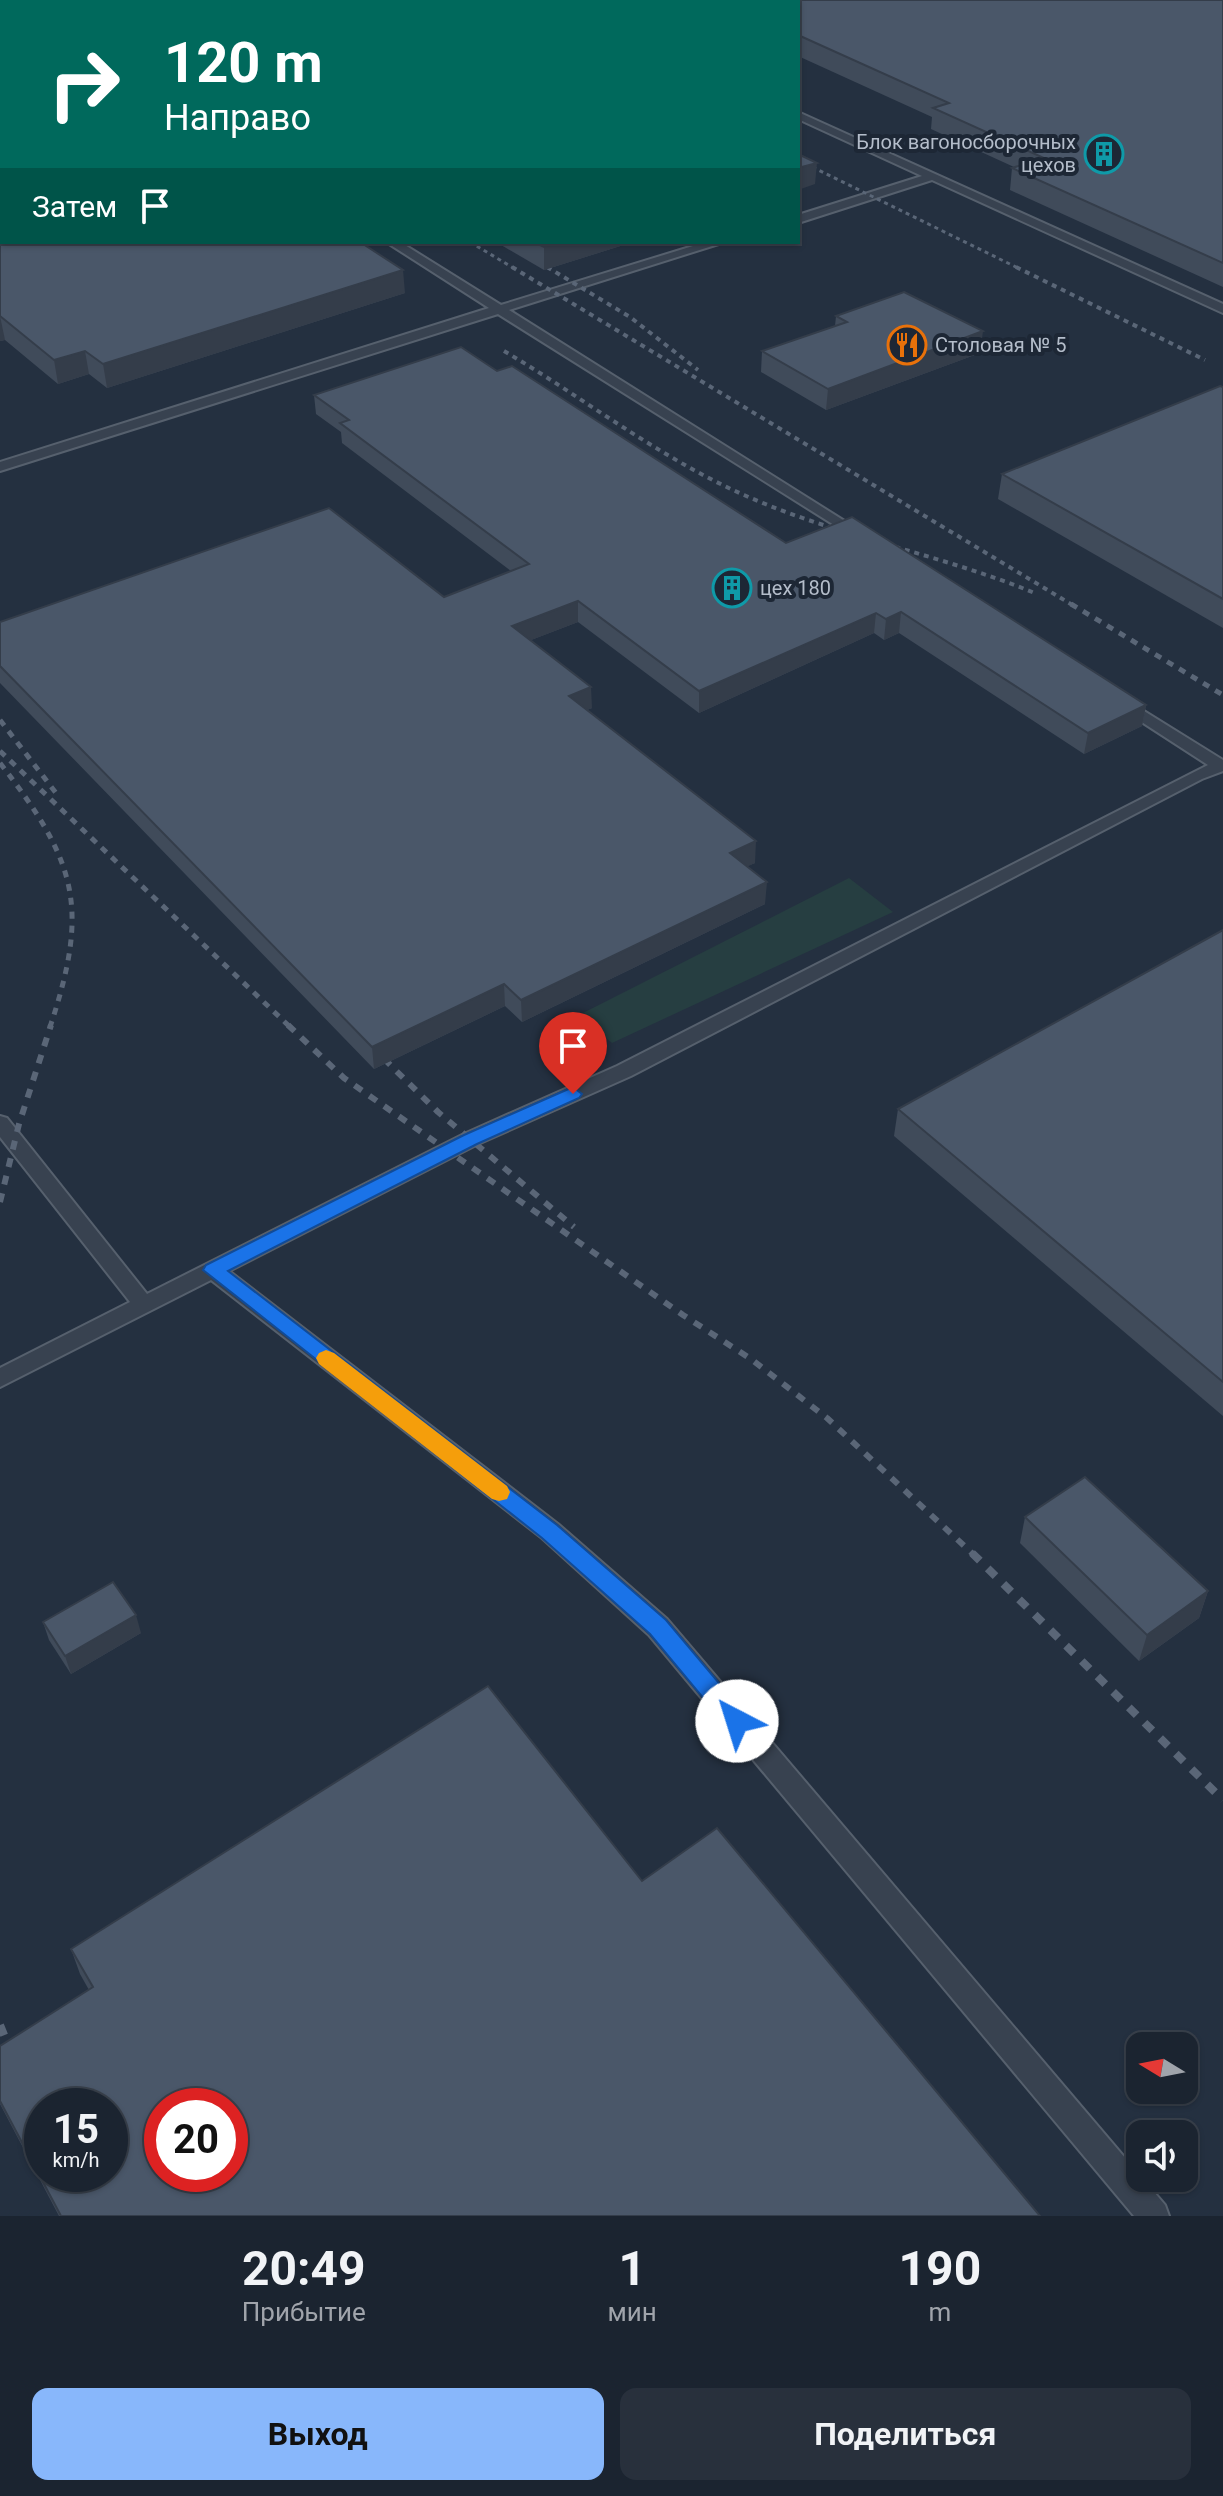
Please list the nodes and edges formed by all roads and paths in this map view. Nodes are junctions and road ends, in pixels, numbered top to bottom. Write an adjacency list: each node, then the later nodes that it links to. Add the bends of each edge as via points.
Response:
1 (800, 116): 2 (lane)
2 (930, 177): 3 (lane); 6 (lane)
3 (800, 218)
4 (395, 244): 7 (lane)
5 (713, 244): 7 (lane)
6 (1223, 309)
7 (499, 310): 8 (lane); 9 (lane)
8 (0, 467)
9 (873, 543)
10 (1109, 694): 11 (lane)
11 (1222, 765): 13 (lane, via 624,1071 459,1145)
12 (0, 1123): 14 (lane)
13 (213, 1270): 14 (lane); 16 (lane, via 550,1531 658,1627)
14 (143, 1304): 15 (lane)
15 (0, 1378)
16 (1154, 2216)

